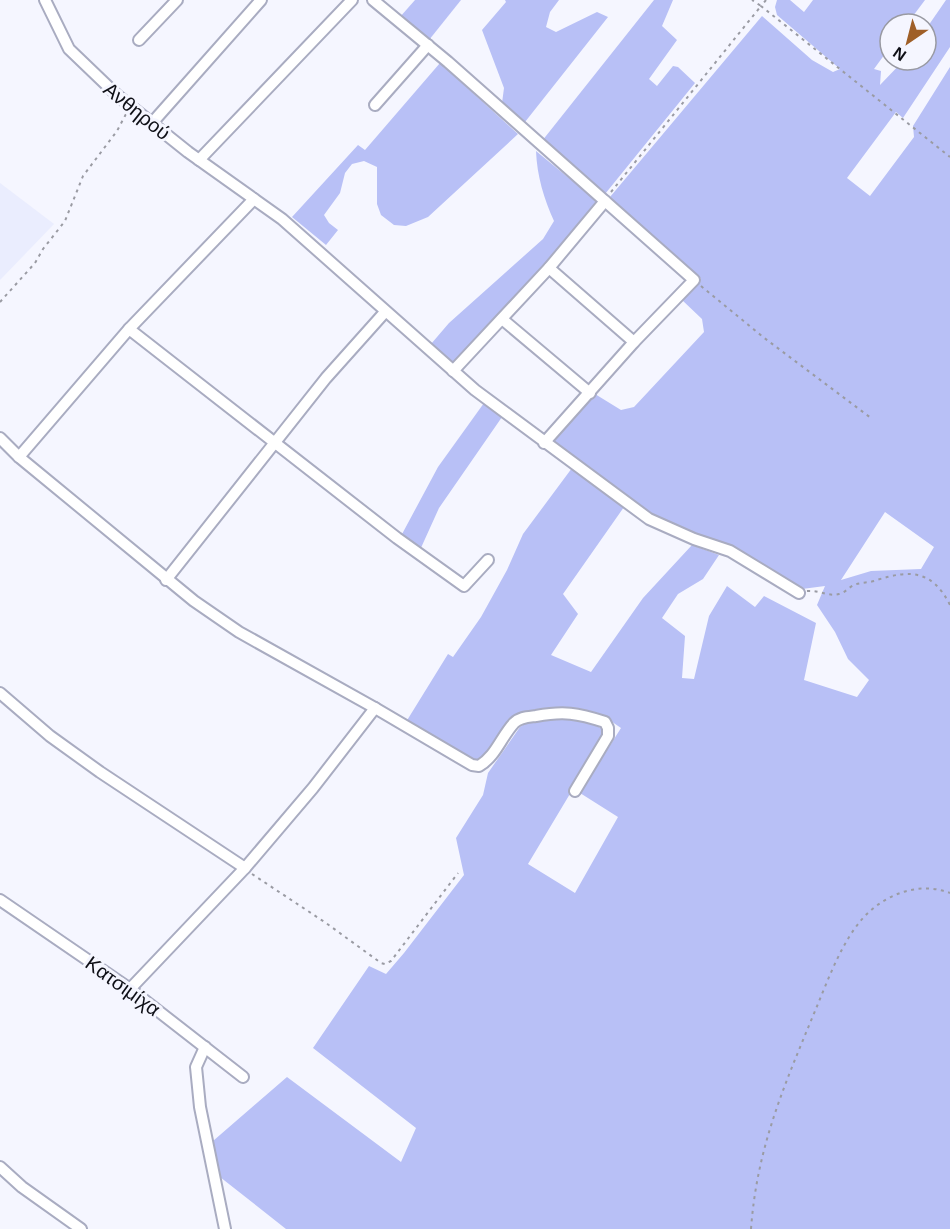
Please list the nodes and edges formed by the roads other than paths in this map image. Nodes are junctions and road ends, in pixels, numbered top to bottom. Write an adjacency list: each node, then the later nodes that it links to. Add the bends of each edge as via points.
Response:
1 (45, 0): 9 (street, Ανθηρού, via 69,49)
2 (177, 0): 6 (street)
3 (261, 0): 9 (street)
4 (352, 0): 10 (street)
5 (373, 0): 7 (street)
6 (139, 40)
7 (428, 45): 8 (street); 12 (street)
8 (375, 105)
9 (152, 123): 10 (street, Ανθηρού)
10 (199, 160): 11 (street, Ανθηρού)
11 (254, 199): 14 (street, Ανθηρού, via 282,219); 16 (street)
12 (604, 201): 13 (street); 17 (street, via 693,280)
13 (549, 268): 15 (street); 17 (street)
14 (385, 312): 18 (street, Ανθηρού); 21 (street)
15 (502, 319): 18 (street); 19 (street)
16 (129, 329): 21 (street); 23 (street)
17 (634, 342): 19 (street)
18 (453, 371): 22 (street, Ανθηρού)
19 (590, 393): 22 (street)
20 (0, 438): 23 (street)
21 (275, 442): 24 (street, via 464,586); 25 (street)
22 (544, 442): 26 (street, Ανθηρού, via 649,519 730,551)
23 (19, 457): 25 (street)
24 (488, 560)
25 (166, 580): 28 (street, via 239,632)
26 (799, 593)
27 (0, 693): 30 (street, via 100,772)
28 (375, 708): 29 (street, via 479,766 487,762 514,723 523,718 560,712 605,722 608,736); 30 (street)
29 (575, 791)
30 (245, 868): 32 (street)
31 (0, 900): 32 (street, Κατσιμίχα)
32 (130, 989): 33 (street, Κατσιμίχα)
33 (205, 1047): 34 (street, Κατσιμίχα); 37 (street, via 196,1067 200,1107)
34 (243, 1077)
35 (0, 1167): 36 (street)
36 (81, 1229)
37 (225, 1229)

